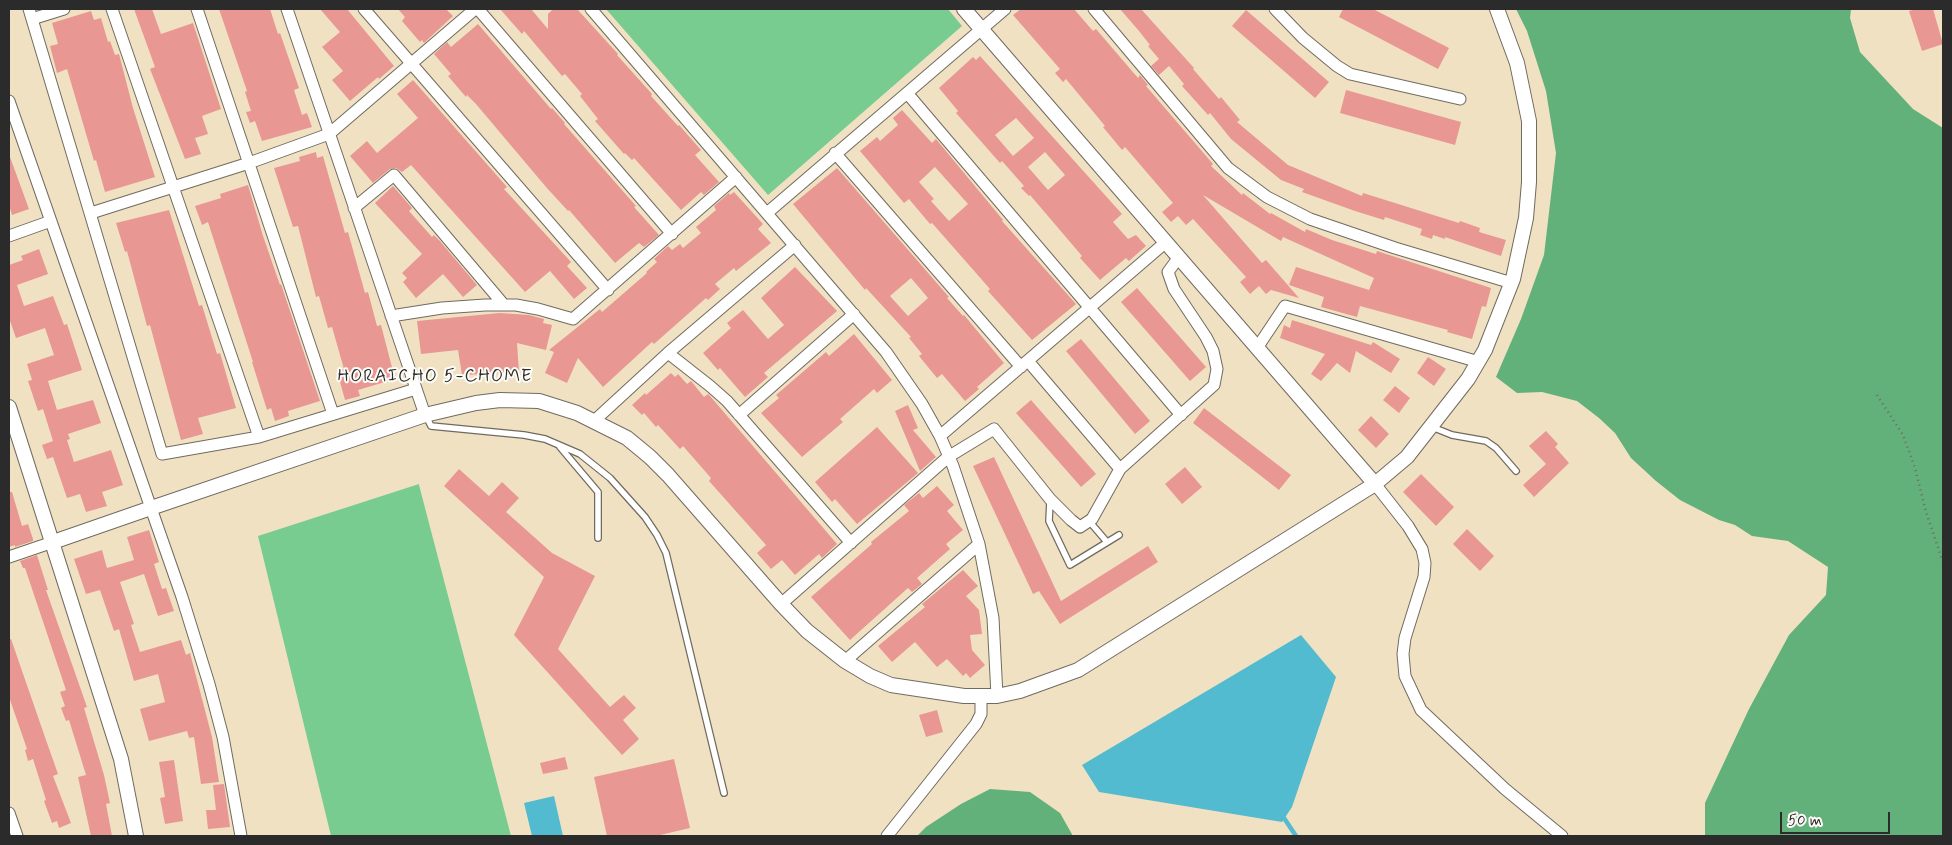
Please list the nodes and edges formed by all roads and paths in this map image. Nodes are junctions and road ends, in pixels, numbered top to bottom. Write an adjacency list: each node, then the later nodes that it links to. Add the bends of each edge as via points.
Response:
1 (64, 9): 13 (street)
2 (112, 9): 23 (street)
3 (197, 9): 21 (street)
4 (287, 9): 19 (street)
5 (364, 9): 15 (street)
6 (476, 9): 15 (street); 28 (street)
7 (591, 9): 22 (street)
8 (964, 9): 14 (street)
9 (1005, 9): 14 (street)
10 (1094, 9): 33 (street, via 1228,168 1267,197 1310,219)
11 (1275, 9): 17 (street, via 1303,38 1350,74)
12 (1497, 9): 33 (street, via 1517,63 1529,120 1526,218)
13 (31, 14): 25 (street)
14 (982, 29): 16 (street); 30 (street)
15 (412, 64): 19 (street); 34 (street)
16 (907, 93): 20 (street); 36 (street)
17 (1460, 99)
18 (9, 101): 27 (street)
19 (329, 134): 21 (street); 24 (street)
20 (835, 153): 26 (street); 42 (street)
21 (249, 163): 23 (street); 46 (street)
22 (736, 177): 26 (street); 28 (street)
23 (172, 187): 25 (street); 53 (street)
24 (354, 208): 35 (street, via 394,175); 38 (street)
25 (91, 213): 53 (street, via 162,454)
26 (767, 213): 31 (street)
27 (51, 221): 29 (street); 60 (street)
28 (672, 234): 34 (street)
29 (9, 236)
30 (1166, 242): 32 (street); 36 (street)
31 (795, 245): 37 (street); 40 (street)
32 (1179, 257): 39 (street); 49 (street, via 1168,272 1174,289 1206,337 1217,369 1214,385)
33 (1512, 282): 41 (street)
34 (608, 290): 35 (street, via 573,319 538,309)
35 (504, 305): 38 (street, via 442,308)
36 (1090, 308): 42 (street); 49 (street)
37 (854, 314): 48 (street); 52 (street, via 886,352)
38 (392, 316): 43 (street)
39 (1257, 348): 41 (street, via 1285,306); 58 (street)
40 (668, 353): 48 (street, via 710,386); 50 (street)
41 (1479, 362): 51 (street)
42 (1025, 364): 52 (street); 56 (street)
43 (416, 389): 46 (street); 47 (street)
44 (1877, 395): 69 (path, via 1904,435)
45 (9, 407): 64 (street)
46 (333, 414): 53 (street)
47 (425, 415): 50 (street, via 476,403 526,399 539,400); 54 (lane, via 431,426 524,435 546,439); 60 (street)
48 (739, 415): 66 (street)
49 (1181, 415): 56 (street)
50 (594, 420): 70 (street, via 627,438 656,463)
51 (1432, 427): 57 (lane, via 1452,435 1486,441); 58 (street, via 1407,457)
52 (940, 436): 55 (street)
53 (259, 437)
54 (558, 446): 63 (lane, via 598,492); 74 (lane, via 580,454 610,478 645,517 666,553)
55 (948, 457): 59 (street, via 994,429); 66 (street); 67 (street)
56 (1120, 468): 61 (street)
57 (1516, 471)
58 (1375, 484): 73 (street, via 1078,670); 80 (street, via 1408,526 1422,549 1425,563 1403,654 1405,676 1420,710 1505,789)
59 (1050, 499): 61 (street, via 1080,527); 65 (lane, via 1049,521 1070,565)
60 (151, 508): 64 (street); 78 (street, via 209,684)
61 (1089, 521): 65 (lane)
62 (1119, 535): 65 (lane)
63 (598, 538)
64 (53, 542): 68 (street); 77 (street, via 121,758)
65 (1107, 542)
66 (850, 543): 70 (street)
67 (978, 544): 71 (street); 73 (street, via 993,618)
68 (9, 557)
69 (1943, 562)
70 (781, 604): 71 (street, via 807,631)
71 (846, 661): 72 (street, via 891,685)
72 (981, 696): 73 (street); 79 (street, via 981,714 976,724)
73 (997, 696)
74 (724, 793)
75 (9, 813): 76 (street)
76 (17, 836)
77 (136, 836)
78 (242, 836)
79 (887, 836)
80 (1562, 836)

